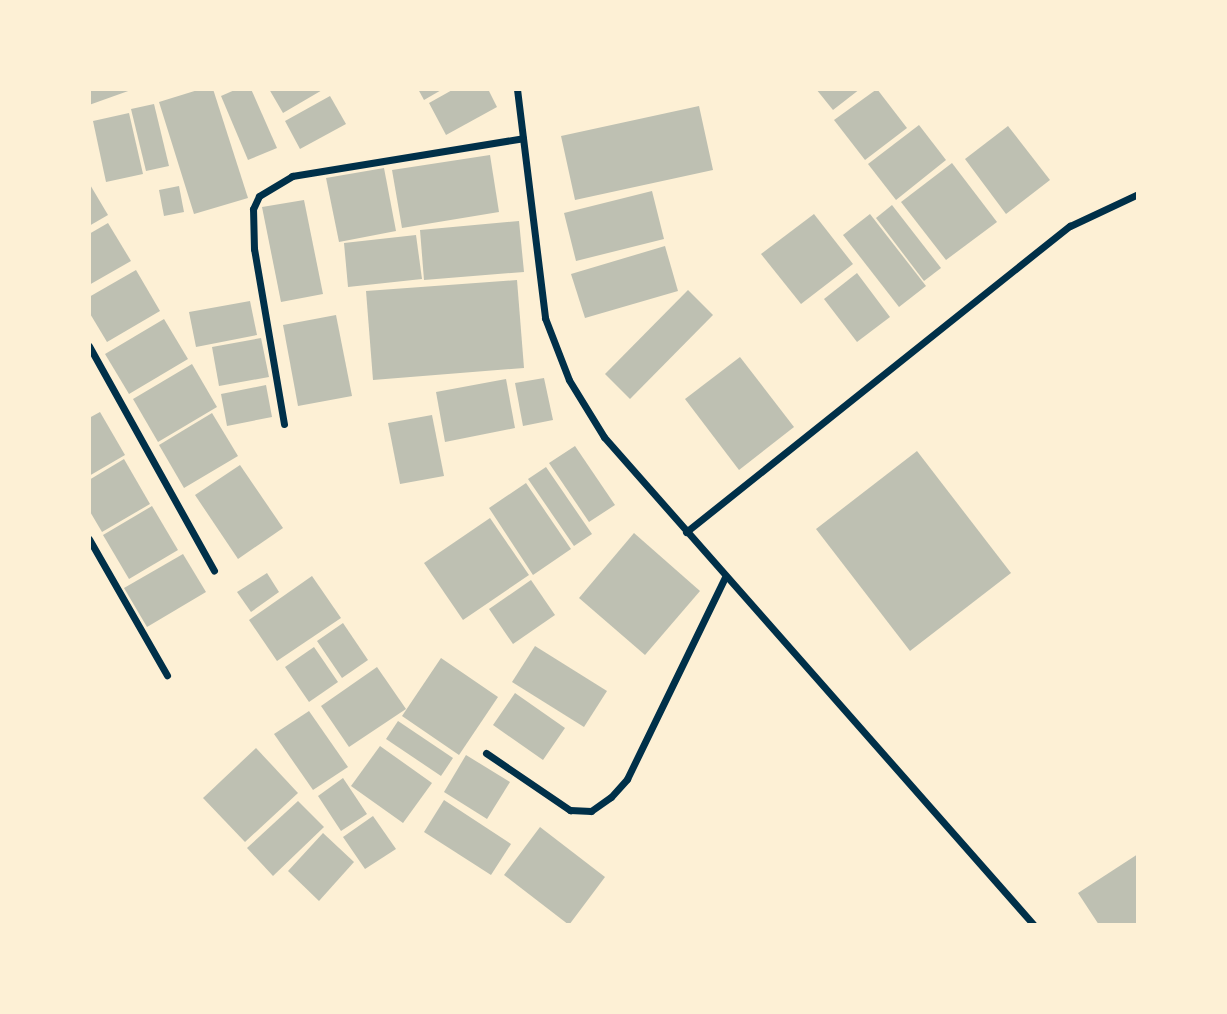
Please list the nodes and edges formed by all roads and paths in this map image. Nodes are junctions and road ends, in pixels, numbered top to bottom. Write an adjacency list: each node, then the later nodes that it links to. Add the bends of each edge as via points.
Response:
1 (517, 89): 2 (street)
2 (523, 138): 5 (street, via 292,176 259,197 253,209 254,249); 6 (street, via 545,318 569,380 604,437)
3 (1138, 194): 6 (street, via 1070,226)
4 (89, 345): 8 (street)
5 (284, 424)
6 (687, 532): 9 (street)
7 (89, 539): 10 (street)
8 (214, 571)
9 (725, 578): 11 (street, via 626,779 611,797 591,811 570,810); 12 (street)
10 (167, 675)
11 (486, 753)
12 (1034, 925)

